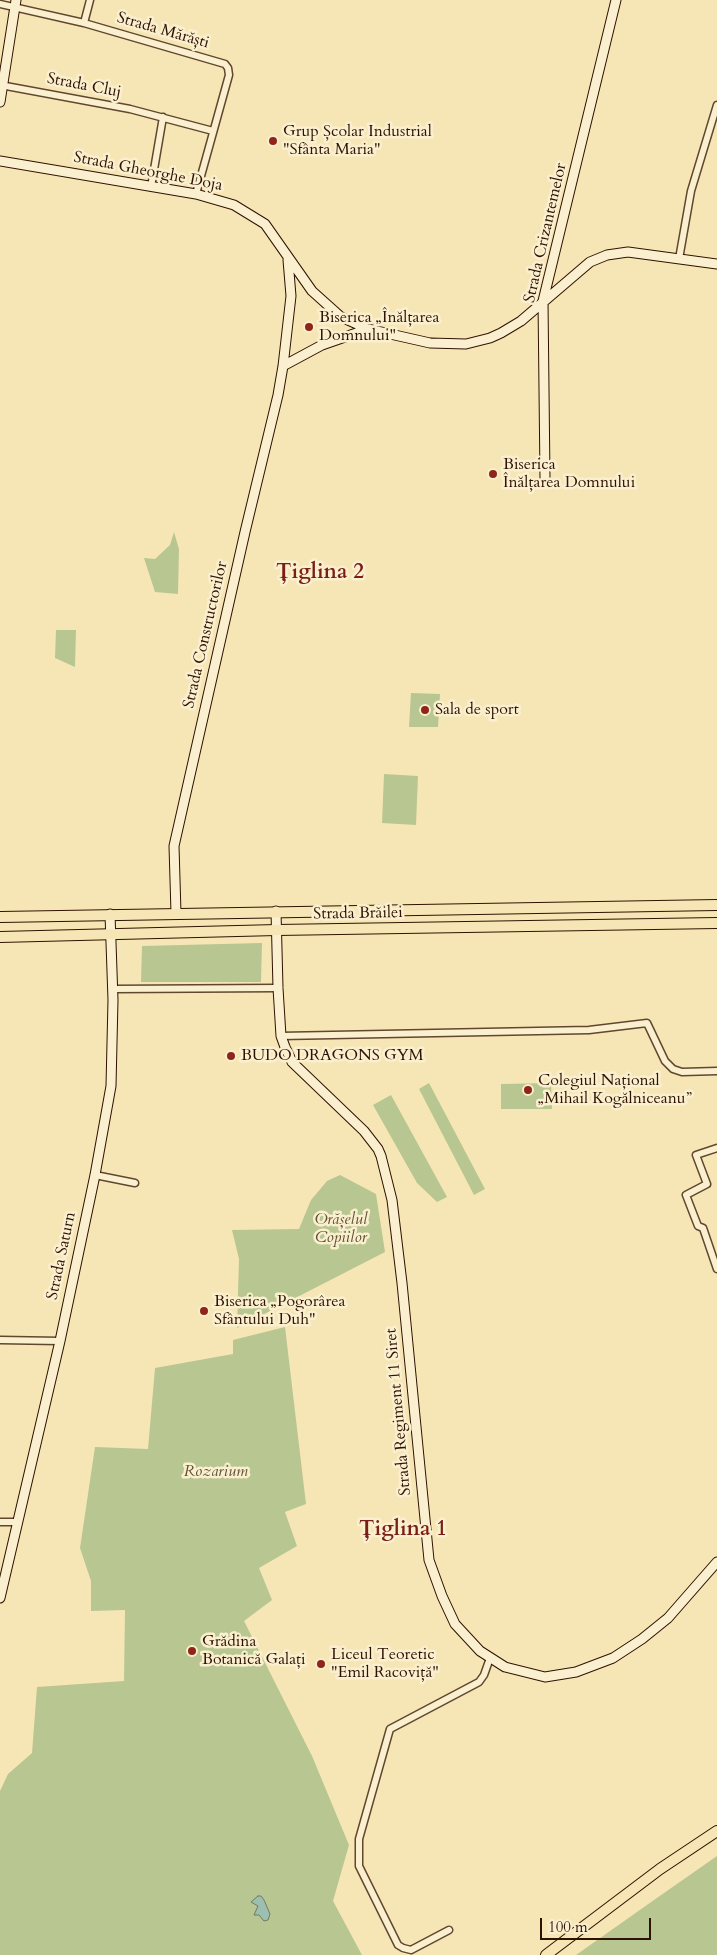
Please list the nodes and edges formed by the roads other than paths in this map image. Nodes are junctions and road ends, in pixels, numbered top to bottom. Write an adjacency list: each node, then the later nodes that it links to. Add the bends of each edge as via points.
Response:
1 (90, 0): 5 (street)
2 (616, 0): 17 (street, Strada Crizantemelor)
3 (0, 4): 4 (street, Strada Mărăști)
4 (16, 4): 5 (street, Strada Mărăști); 6 (street)
5 (84, 23): 10 (street, Strada Mărăști, via 220,62 228,68 229,75)
6 (1, 85): 7 (street); 9 (street, Strada Cluj)
7 (0, 102)
8 (717, 106): 15 (street, via 691,191)
9 (163, 117): 10 (street, Strada Cluj); 12 (street)
10 (213, 131): 13 (street)
11 (0, 161): 12 (street, Strada Gheorghe Doja)
12 (152, 187): 13 (street, Strada Gheorghe Doja)
13 (196, 194): 14 (street, Strada Gheorghe Doja, via 234,205 257,218)
14 (288, 258): 18 (street, Strada Gheorghe Doja, via 321,301 341,317); 19 (street, Strada Constructorilor, via 291,296)
15 (679, 259): 16 (street, Strada Gheorghe Doja); 17 (street, Strada Gheorghe Doja, via 628,252 607,254 590,262)
16 (717, 264)
17 (543, 301): 18 (street, Strada Gheorghe Doja, via 502,333 466,344 430,343); 20 (street, Strada Crizantemelor)
18 (368, 330): 19 (street, via 322,345)
19 (283, 366): 23 (street, Strada Constructorilor, via 174,846)
20 (545, 478)
21 (717, 905): 22 (main road, Strada Brăilei)
22 (276, 911): 23 (main road, Strada Brăilei); 27 (street, Strada Regiment 11 Siret)
23 (176, 913): 24 (main road, Strada Brăilei)
24 (110, 914): 25 (main road, Strada Brăilei); 28 (street, Strada Saturn)
25 (0, 916)
26 (717, 922): 27 (main road, Strada Brăilei)
27 (277, 930): 28 (main road, Strada Brăilei); 30 (street, Strada Regiment 11 Siret)
28 (111, 935): 29 (main road, Strada Brăilei); 31 (street, Strada Saturn)
29 (0, 937)
30 (278, 988): 31 (street); 32 (street, Strada Regiment 11 Siret)
31 (112, 989): 35 (street, Strada Saturn, via 111,1086)
32 (281, 1036): 33 (street, via 589,1030 647,1023 661,1055 672,1069 682,1072); 44 (street, Strada Regiment 11 Siret, via 292,1062 364,1131 381,1156 392,1200 402,1283 429,1560 455,1624)
33 (717, 1071)
34 (717, 1148): 37 (street, via 696,1155 707,1184 686,1195 698,1226 703,1228)
35 (95, 1175): 36 (street); 39 (street, Strada Saturn)
36 (135, 1183)
37 (717, 1270)
38 (0, 1340): 39 (street)
39 (60, 1341): 41 (street, Strada Saturn)
40 (0, 1522): 41 (street)
41 (17, 1522): 43 (street, Strada Saturn)
42 (717, 1562): 44 (street, Strada Regiment 11 Siret, via 668,1618 613,1658 576,1672 545,1677 505,1667)
43 (0, 1598)
44 (490, 1658): 46 (street, via 479,1682 390,1729 359,1839 359,1866 398,1945 406,1950 415,1948)
45 (717, 1831): 47 (main road, via 660,1869)
46 (448, 1930)
47 (546, 1955)

